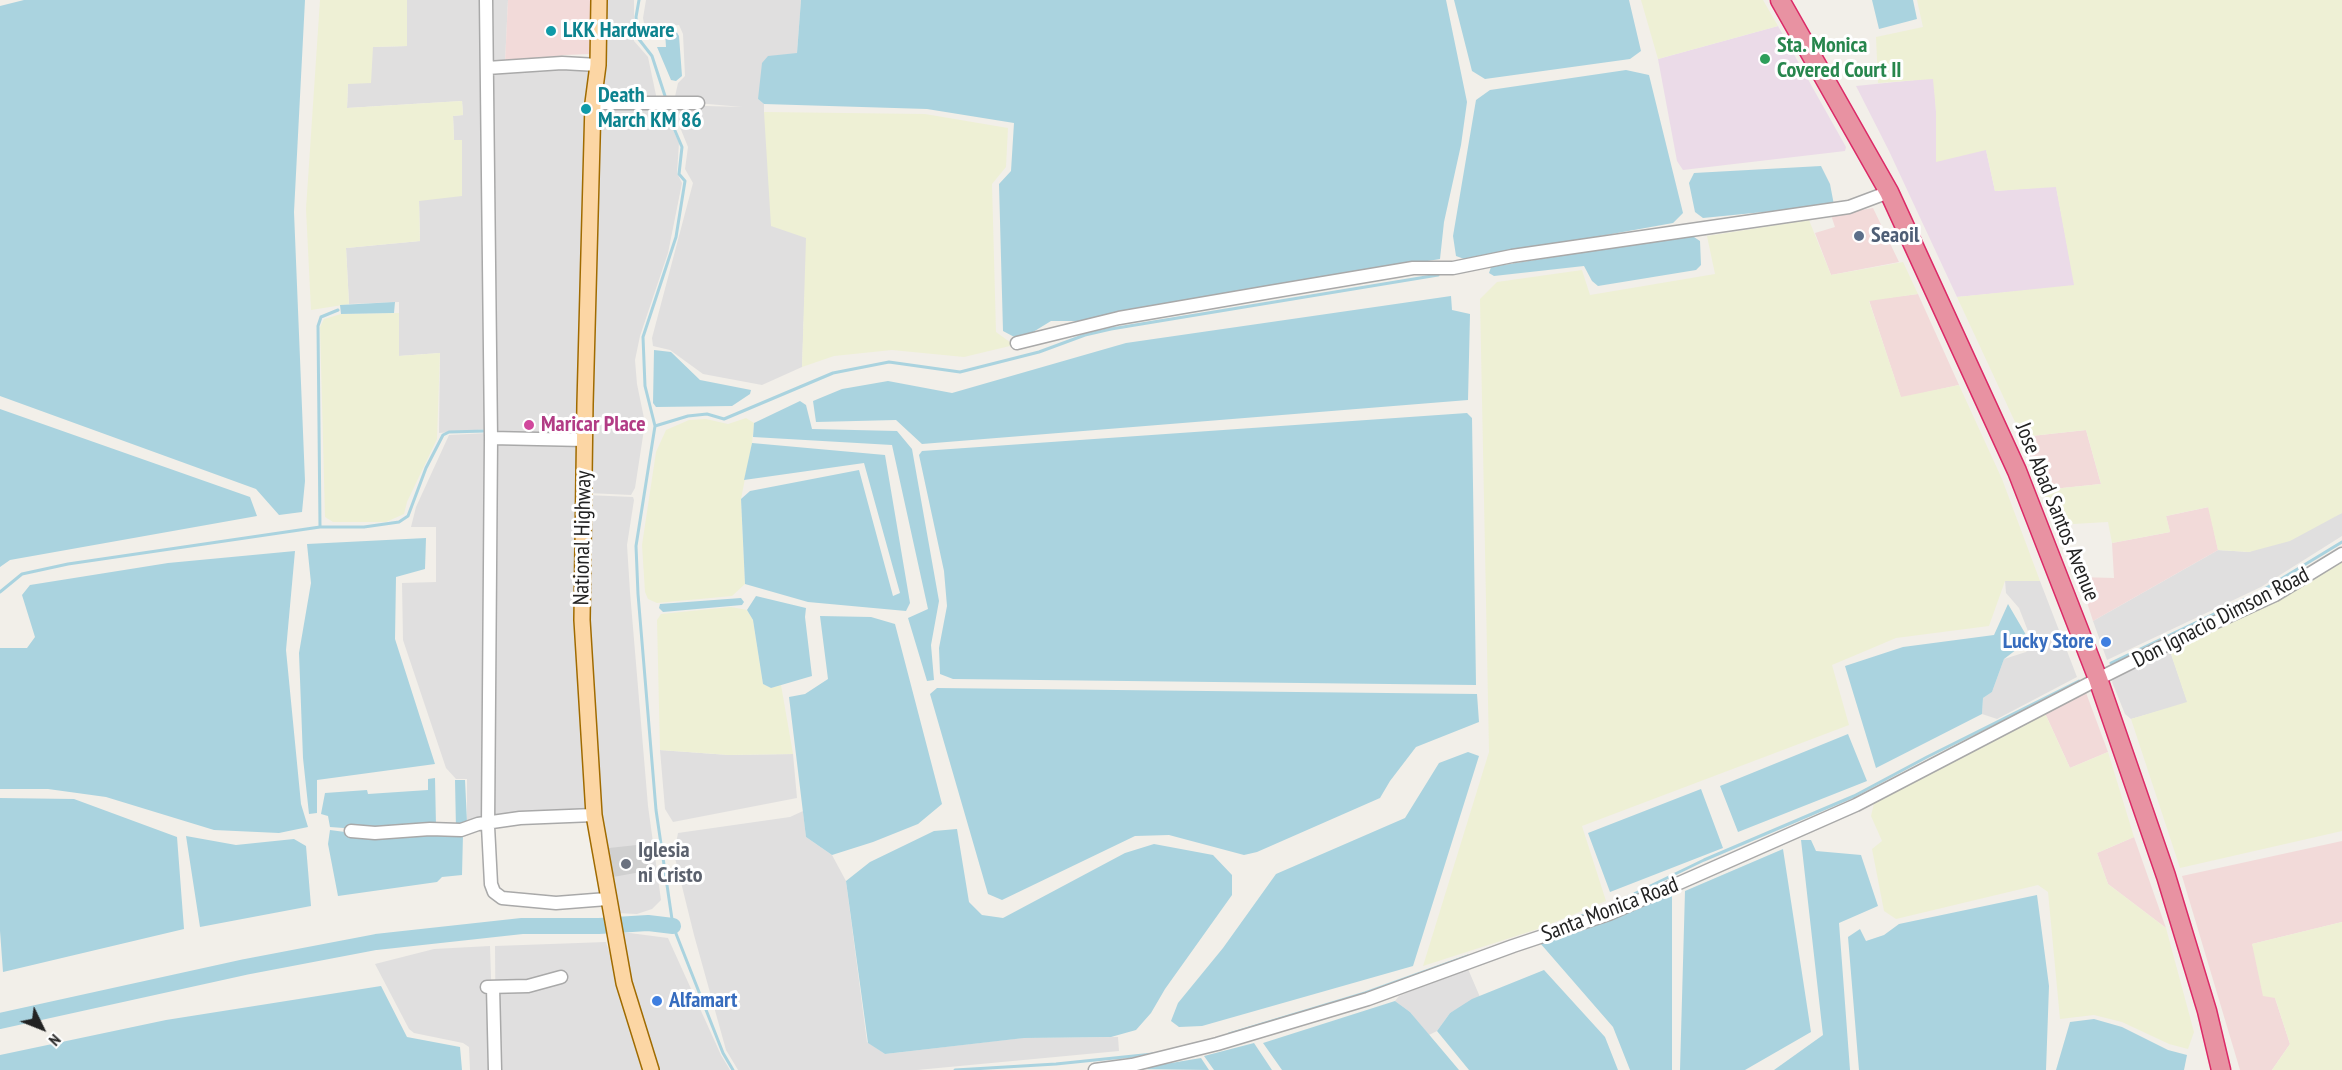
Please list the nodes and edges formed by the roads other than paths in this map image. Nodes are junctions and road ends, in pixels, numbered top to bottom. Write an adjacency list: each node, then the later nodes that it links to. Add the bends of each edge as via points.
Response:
1 (486, 0): 5 (street)
2 (599, 0): 4 (main road, National Highway)
3 (1780, 0): 8 (highway, Jose Abad Santos Avenue)
4 (598, 65): 5 (street); 6 (main road, National Highway)
5 (487, 68): 10 (street)
6 (593, 103): 7 (street); 11 (main road, National Highway)
7 (698, 103)
8 (1889, 192): 9 (street, via 1849,207 1524,254 1454,268 1413,268 1369,275 1119,318); 13 (highway, Jose Abad Santos Avenue, via 2017,471)
9 (1017, 343)
10 (491, 438): 11 (street); 15 (street)
11 (585, 440): 14 (main road, National Highway, via 582,620)
12 (2342, 554): 13 (street, Don Ignacio Dimson Road, via 2275,595)
13 (2098, 679): 21 (street, Santa Monica Road, via 1856,806 1609,914 1368,999 1217,1044); 22 (highway, Jose Abad Santos Avenue, via 2175,901)
14 (594, 815): 15 (street); 17 (main road, National Highway)
15 (488, 822): 16 (street, via 461,830); 17 (street, via 491,884 502,898 556,903)
16 (351, 831)
17 (608, 900): 20 (main road, National Highway, via 620,966)
18 (561, 977): 19 (street, via 528,986 489,987)
19 (495, 1070)
20 (651, 1070)
21 (1095, 1070)
22 (2221, 1070)

